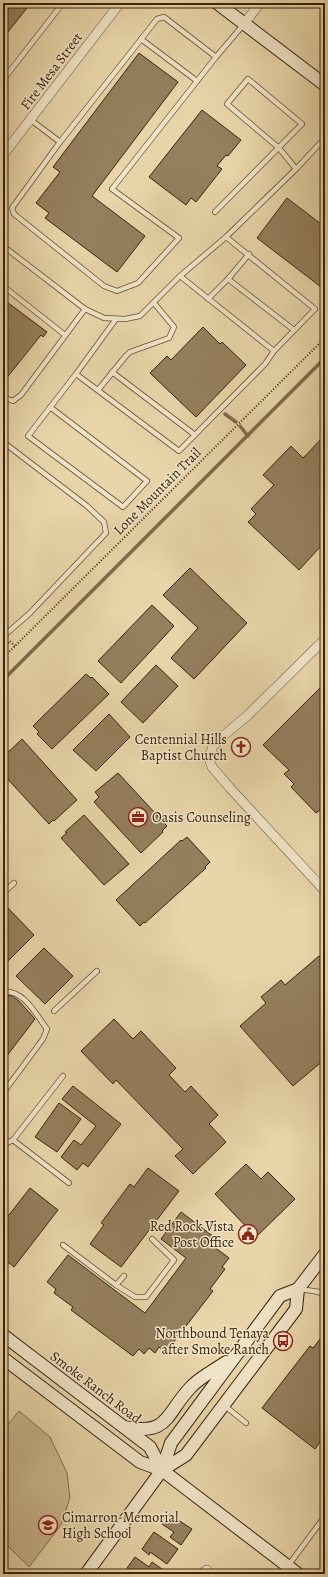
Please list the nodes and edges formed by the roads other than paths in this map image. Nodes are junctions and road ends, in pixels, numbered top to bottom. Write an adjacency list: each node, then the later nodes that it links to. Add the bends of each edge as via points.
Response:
1 (63, 3): 8 (lane)
2 (120, 3): 11 (street, Fire Mesa Street)
3 (217, 3): 5 (main road)
4 (260, 3): 5 (street)
5 (244, 24): 7 (lane); 10 (main road)
6 (141, 39): 7 (lane, via 157,19 164,17); 9 (lane); 13 (lane)
7 (216, 57): 9 (lane)
8 (3, 80)
9 (197, 81): 13 (lane, via 112,189 179,238 138,283 117,290 104,286 14,214 12,208)
10 (325, 85)
11 (31, 120): 13 (lane); 15 (street, Fire Mesa Street)
12 (325, 138): 16 (lane)
13 (60, 142)
14 (279, 148): 14 (lane, via 227,104 248,79 302,124); 16 (lane); 17 (lane)
15 (3, 155)
16 (296, 169): 18 (lane)
17 (215, 212)
18 (226, 237): 20 (lane); 21 (lane)
19 (3, 246): 26 (lane)
20 (249, 254): 22 (lane); 28 (lane, via 315,309)
21 (180, 276): 24 (lane); 25 (lane)
22 (228, 279): 24 (lane); 28 (lane)
23 (3, 286): 29 (lane)
24 (208, 299): 30 (lane)
25 (154, 303): 27 (lane, via 140,316); 31 (lane, via 174,327 169,338 130,352)
26 (85, 309): 27 (lane, via 104,318); 29 (lane)
27 (116, 319): 32 (lane)
28 (294, 330): 30 (lane)
29 (65, 335): 34 (lane, via 21,395 13,401)
30 (274, 351): 36 (lane, via 265,364)
31 (112, 372): 33 (lane); 36 (lane)
32 (76, 374): 33 (lane); 35 (lane)
33 (98, 390): 36 (lane, via 179,451)
34 (3, 397)
35 (50, 407): 35 (lane, via 28,436 123,507 147,482)
36 (195, 435)
37 (3, 442): 38 (lane, via 87,506 104,522 106,533 29,614 7,633)
38 (3, 633)
39 (325, 639): 41 (street, via 247,716 223,736 210,755 212,767)
40 (14, 883): 42 (lane)
41 (325, 891)
42 (3, 893)
43 (97, 971): 45 (lane)
44 (3, 992): 47 (lane, via 20,995 47,1029 43,1039)
45 (54, 1011)
46 (63, 1076): 48 (lane)
47 (3, 1093)
48 (13, 1140): 49 (lane); 50 (lane)
49 (3, 1146)
50 (69, 1183)
51 (152, 1239): 55 (lane, via 174,1260 146,1297 135,1297)
52 (63, 1245): 55 (lane)
53 (325, 1254): 56 (main road)
54 (124, 1276): 55 (lane)
55 (116, 1284)
56 (298, 1288): 57 (lane, via 319,1292); 59 (main road, via 280,1296); 61 (main road, via 296,1309)
57 (325, 1297)
58 (3, 1336): 63 (main road, Smoke Ranch Road)
59 (235, 1356): 63 (main road, via 191,1386 162,1423 146,1430); 64 (main road, via 171,1443)
60 (3, 1358): 64 (main road, Smoke Ranch Road, via 140,1462)
61 (223, 1405): 62 (lane); 64 (main road, via 186,1455)
62 (246, 1423)
63 (122, 1426): 64 (main road, Smoke Ranch Road, via 150,1447)
64 (162, 1470): 66 (main road, Smoke Ranch Road); 67 (main road)
65 (325, 1516): 66 (lane)
66 (288, 1566): 68 (main road, Smoke Ranch Road)
67 (86, 1574)
68 (298, 1574)

